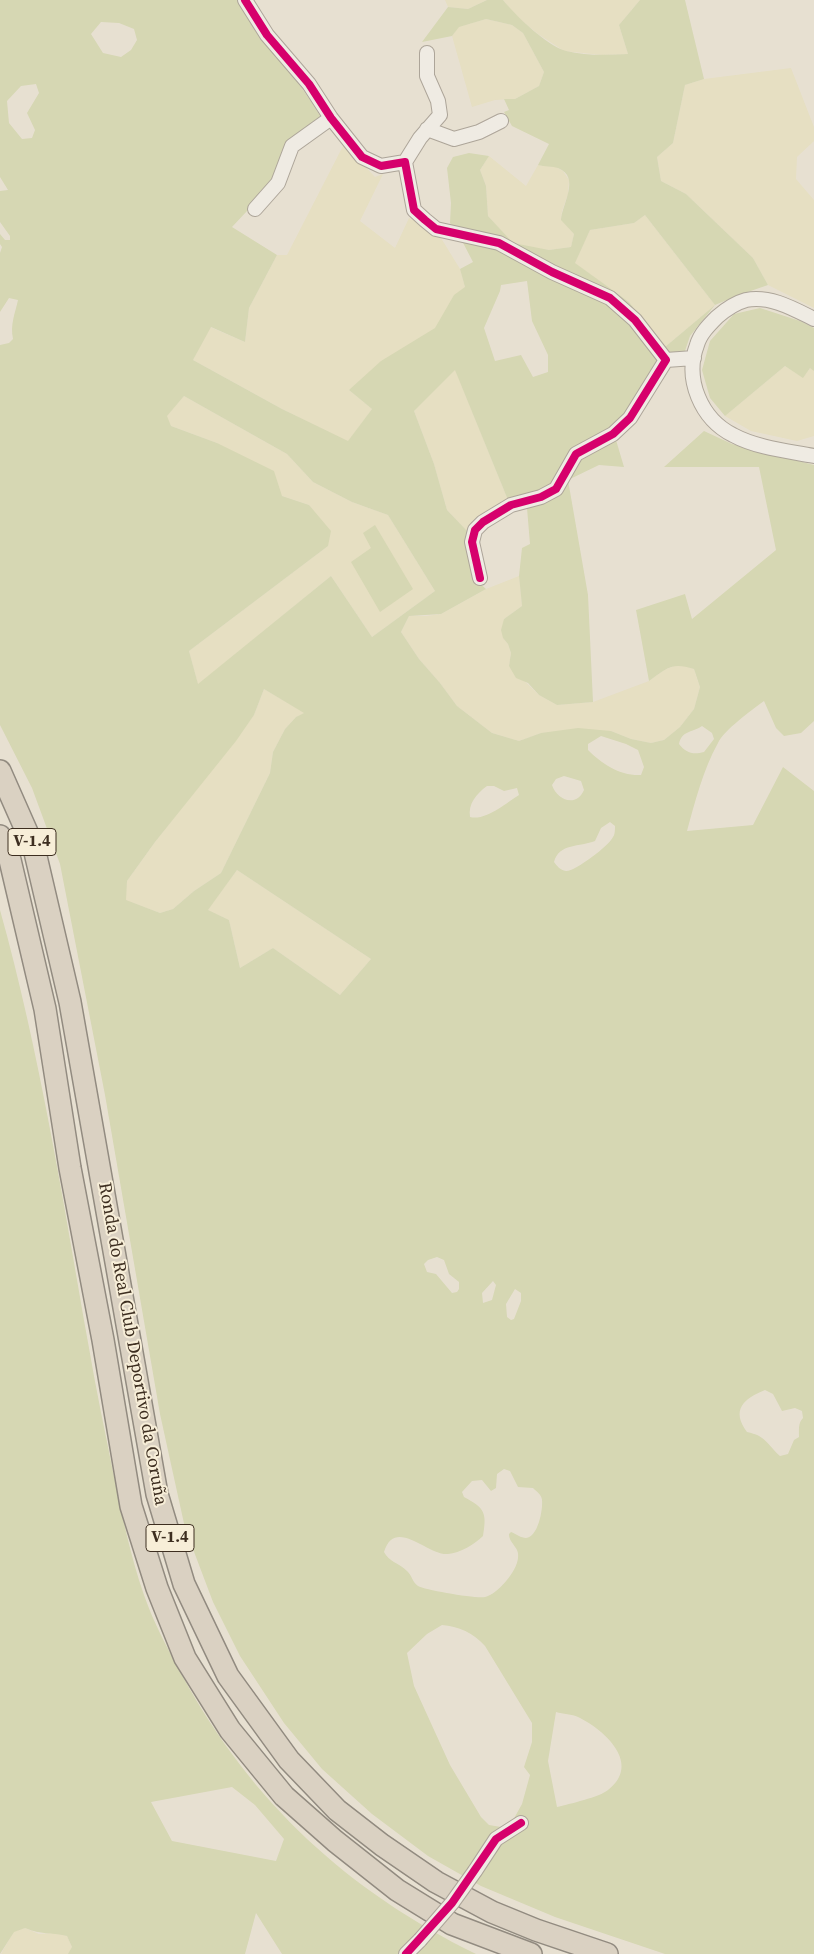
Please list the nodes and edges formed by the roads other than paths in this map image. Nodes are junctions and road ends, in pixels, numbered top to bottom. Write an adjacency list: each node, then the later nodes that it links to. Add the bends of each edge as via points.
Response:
1 (245, 0): 3 (street, via 267,35 309,84)
2 (427, 54): 5 (street, via 427,76 440,114)
3 (330, 118): 6 (street, via 362,157 381,166); 7 (street, via 292,146 278,183)
4 (501, 121): 5 (street, via 479,132 454,138)
5 (428, 129): 6 (street)
6 (405, 162): 10 (street, via 414,210 436,229 499,243 610,298 635,320)
7 (255, 208)
8 (814, 319): 9 (street, via 772,301 746,300 726,309 708,326 697,343)
9 (694, 358): 10 (street); 11 (street, via 698,400 714,421 733,435)
10 (666, 360): 12 (street, via 630,418 613,434 576,454 556,489 511,505 475,530 472,542)
11 (814, 456)
12 (480, 578)
13 (0, 771): 18 (highway, Ronda do Real Club Deportivo da Coruña / V-1.4, via 34,848 52,917 157,1494 184,1584 228,1676 289,1760 337,1810 382,1845 436,1882 492,1912)
14 (0, 836): 17 (highway, Ronda do Real Club Deportivo da Coruña / V-1.4, via 10,860 45,1009 131,1506 157,1588 185,1658 230,1730 284,1796 335,1841 397,1890 452,1924)
15 (521, 1823): 16 (street, bridge, via 496,1839 452,1903)
16 (406, 1954)
17 (531, 1954)
18 (608, 1954)

